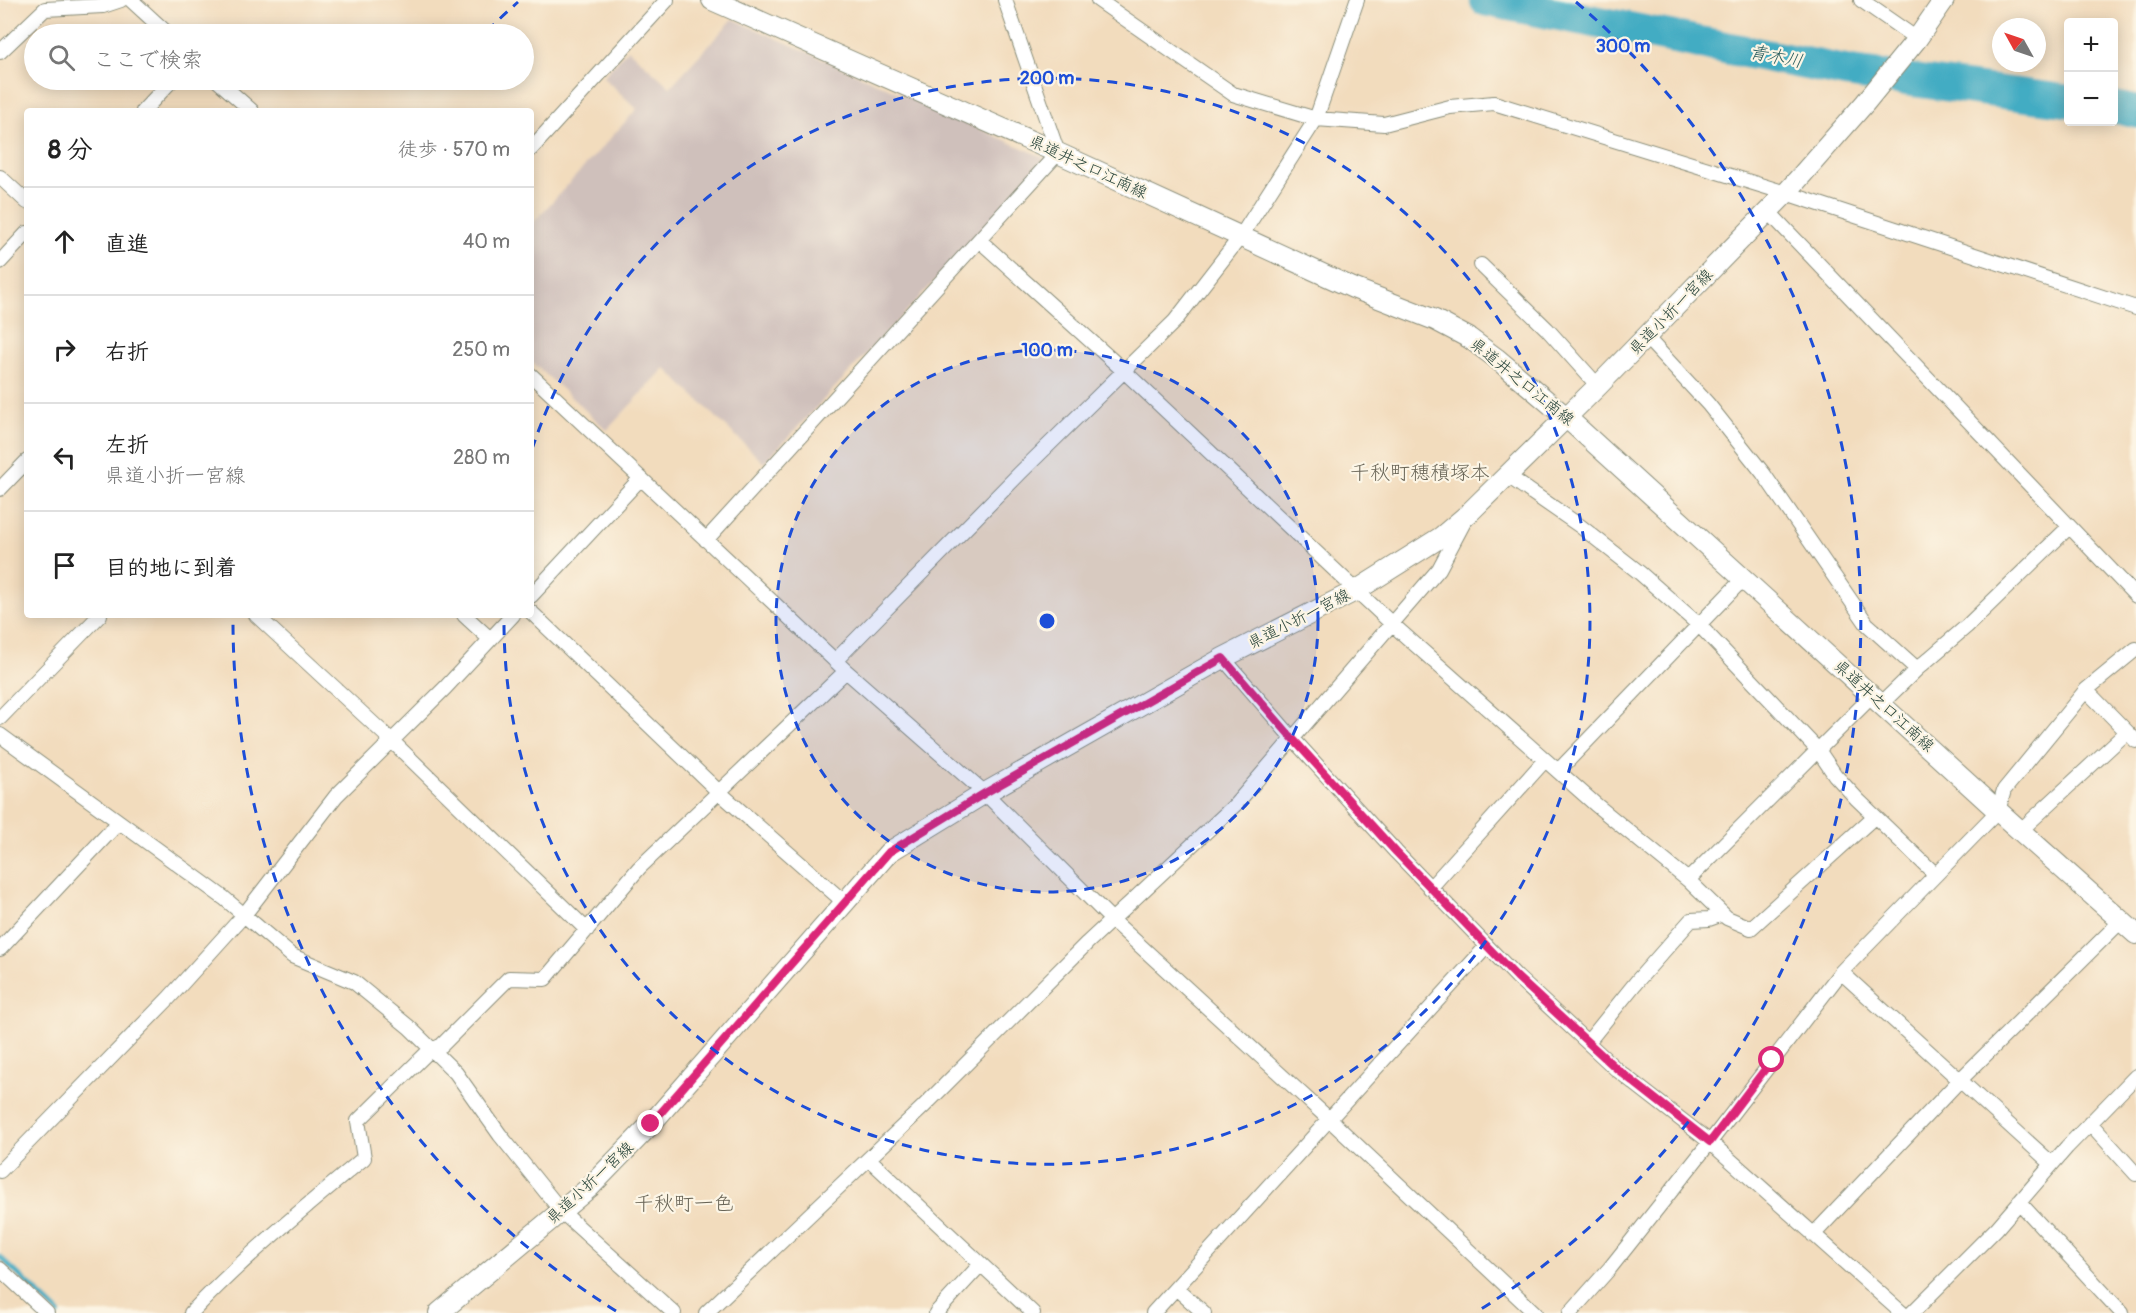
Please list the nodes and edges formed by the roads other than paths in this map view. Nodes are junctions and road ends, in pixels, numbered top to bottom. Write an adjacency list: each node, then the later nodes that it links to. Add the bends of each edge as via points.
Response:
1 (121, 0): 10 (street, via 103,6)
2 (130, 0): 12 (street)
3 (667, 0): 21 (street)
4 (712, 0): 22 (main road, 県道井之口江南線)
5 (1005, 0): 22 (street)
6 (1098, 0): 20 (street, via 1233,94)
7 (1357, 0): 20 (street)
8 (1861, 0): 14 (street)
9 (1944, 0): 14 (main road, 県道小折一宮線)
10 (68, 4): 11 (street, via 45,9)
11 (29, 24)
12 (157, 24)
13 (24, 29): 15 (street)
14 (1911, 46): 24 (main road, 県道小折一宮線)
15 (0, 52)
16 (163, 90): 18 (street)
17 (228, 90): 19 (street)
18 (146, 108)
19 (249, 108)
20 (1316, 119): 24 (street, via 1383,124 1450,107 1494,103); 28 (street)
21 (534, 146)
22 (1058, 153): 28 (main road, 県道井之口江南線); 29 (street)
23 (0, 177): 25 (street)
24 (1786, 193): 26 (main road, 県道小折一宮線); 32 (street)
25 (24, 199)
26 (1768, 212): 33 (main road, 県道小折一宮線); 43 (street)
27 (24, 236): 30 (street)
28 (1241, 236): 34 (street, via 1175,321); 37 (main road, 県道井之口江南線, via 1468,338)
29 (979, 240): 34 (street); 44 (street)
30 (0, 262)
31 (1481, 265): 36 (street)
32 (2136, 309)
33 (1646, 337): 36 (main road, 県道小折一宮線); 60 (street, via 1708,404 1762,473 1867,624)
34 (1124, 371): 46 (street); 59 (street)
35 (534, 378): 40 (street)
36 (1598, 386): 37 (main road, 県道小折一宮線)
37 (1567, 418): 39 (main road, 県道小折一宮線); 45 (main road, 県道井之口江南線)
38 (24, 464): 41 (street)
39 (1508, 476): 42 (main road, 県道小折一宮線); 55 (street, via 1580,526)
40 (640, 479): 44 (street); 47 (street)
41 (0, 489)
42 (1468, 514): 46 (main road, 県道小折一宮線, via 1441,537); 54 (street, via 1439,569)
43 (2069, 527): 48 (street); 60 (street)
44 (706, 540): 59 (street)
45 (1744, 578): 55 (street); 63 (main road, 県道井之口江南線)
46 (1356, 590): 54 (street); 58 (main road, 県道小折一宮線)
47 (534, 593)
48 (2136, 596)
49 (534, 615): 72 (street)
50 (97, 618): 64 (street)
51 (259, 618): 68 (street)
52 (467, 618): 56 (street)
53 (510, 618): 56 (street)
54 (1392, 624): 67 (street); 70 (street)
55 (1699, 625): 69 (street); 71 (street)
56 (490, 639): 68 (street)
57 (2136, 649): 62 (street)
58 (1223, 658): 67 (street); 73 (main road, 県道小折一宮線)
59 (835, 661): 61 (street)
60 (1917, 669): 63 (street)
61 (846, 671): 72 (street); 73 (street)
62 (2086, 690): 66 (street); 74 (street, via 2004,790)
63 (1877, 700): 69 (street); 74 (main road, 県道井之口江南線)
64 (0, 718)
65 (0, 735): 76 (street)
66 (2132, 736): 77 (street)
67 (1293, 739): 80 (street); 84 (street, via 1236,804)
68 (392, 741): 83 (street, via 336,796); 86 (street)
69 (1818, 750): 75 (street); 79 (street)
70 (1545, 760): 71 (street); 80 (street)
71 (1558, 771): 79 (street)
72 (719, 792): 81 (street); 86 (street, via 639,868)
73 (985, 793): 81 (main road, 県道小折一宮線, via 889,852); 84 (street)
74 (1998, 811): 77 (main road, 県道井之口江南線); 78 (street)
75 (1874, 817): 78 (street); 82 (street, via 1751,928)
76 (119, 822): 83 (street); 88 (street)
77 (2020, 831): 85 (main road, 県道井之口江南線)
78 (1935, 874): 89 (street)
79 (1688, 880): 82 (street)
80 (1430, 888): 87 (street)
81 (844, 902): 102 (main road, 県道小折一宮線, via 651,1124 591,1187)
82 (1723, 914): 90 (street, via 1691,920)
83 (244, 915): 91 (street, via 292,956 354,982); 99 (street)
84 (1111, 919): 94 (street); 97 (street)
85 (2129, 927): 93 (street)
86 (587, 930): 91 (street, via 545,979 509,978)
87 (1486, 946): 90 (street); 94 (street)
88 (0, 949)
89 (1841, 972): 93 (street); 96 (street)
90 (1588, 1042): 96 (street)
91 (433, 1050): 102 (street, via 456,1073); 108 (street, via 358,1121 364,1158 225,1278)
92 (2136, 1076): 95 (street)
93 (1959, 1081): 98 (street); 103 (street)
94 (1330, 1120): 106 (street); 116 (street)
95 (2090, 1123): 98 (street); 100 (street)
96 (1710, 1142): 103 (street); 117 (street)
97 (869, 1158): 104 (street); 111 (street)
98 (2052, 1164): 101 (street)
99 (0, 1171)
100 (2136, 1174)
101 (2019, 1202): 119 (street); 120 (street)
102 (561, 1212): 109 (main road, 県道小折一宮線); 110 (street)
103 (1813, 1235): 118 (street)
104 (981, 1264): 112 (street); 113 (street)
105 (0, 1269): 107 (street)
106 (1176, 1288): 114 (street); 115 (street)
107 (47, 1313)
108 (191, 1313)
109 (439, 1313)
110 (674, 1313)
111 (706, 1313)
112 (936, 1313)
113 (1033, 1313)
114 (1153, 1313)
115 (1204, 1313)
116 (1535, 1313)
117 (1570, 1313)
118 (1902, 1313)
119 (1911, 1313)
120 (2122, 1313)

